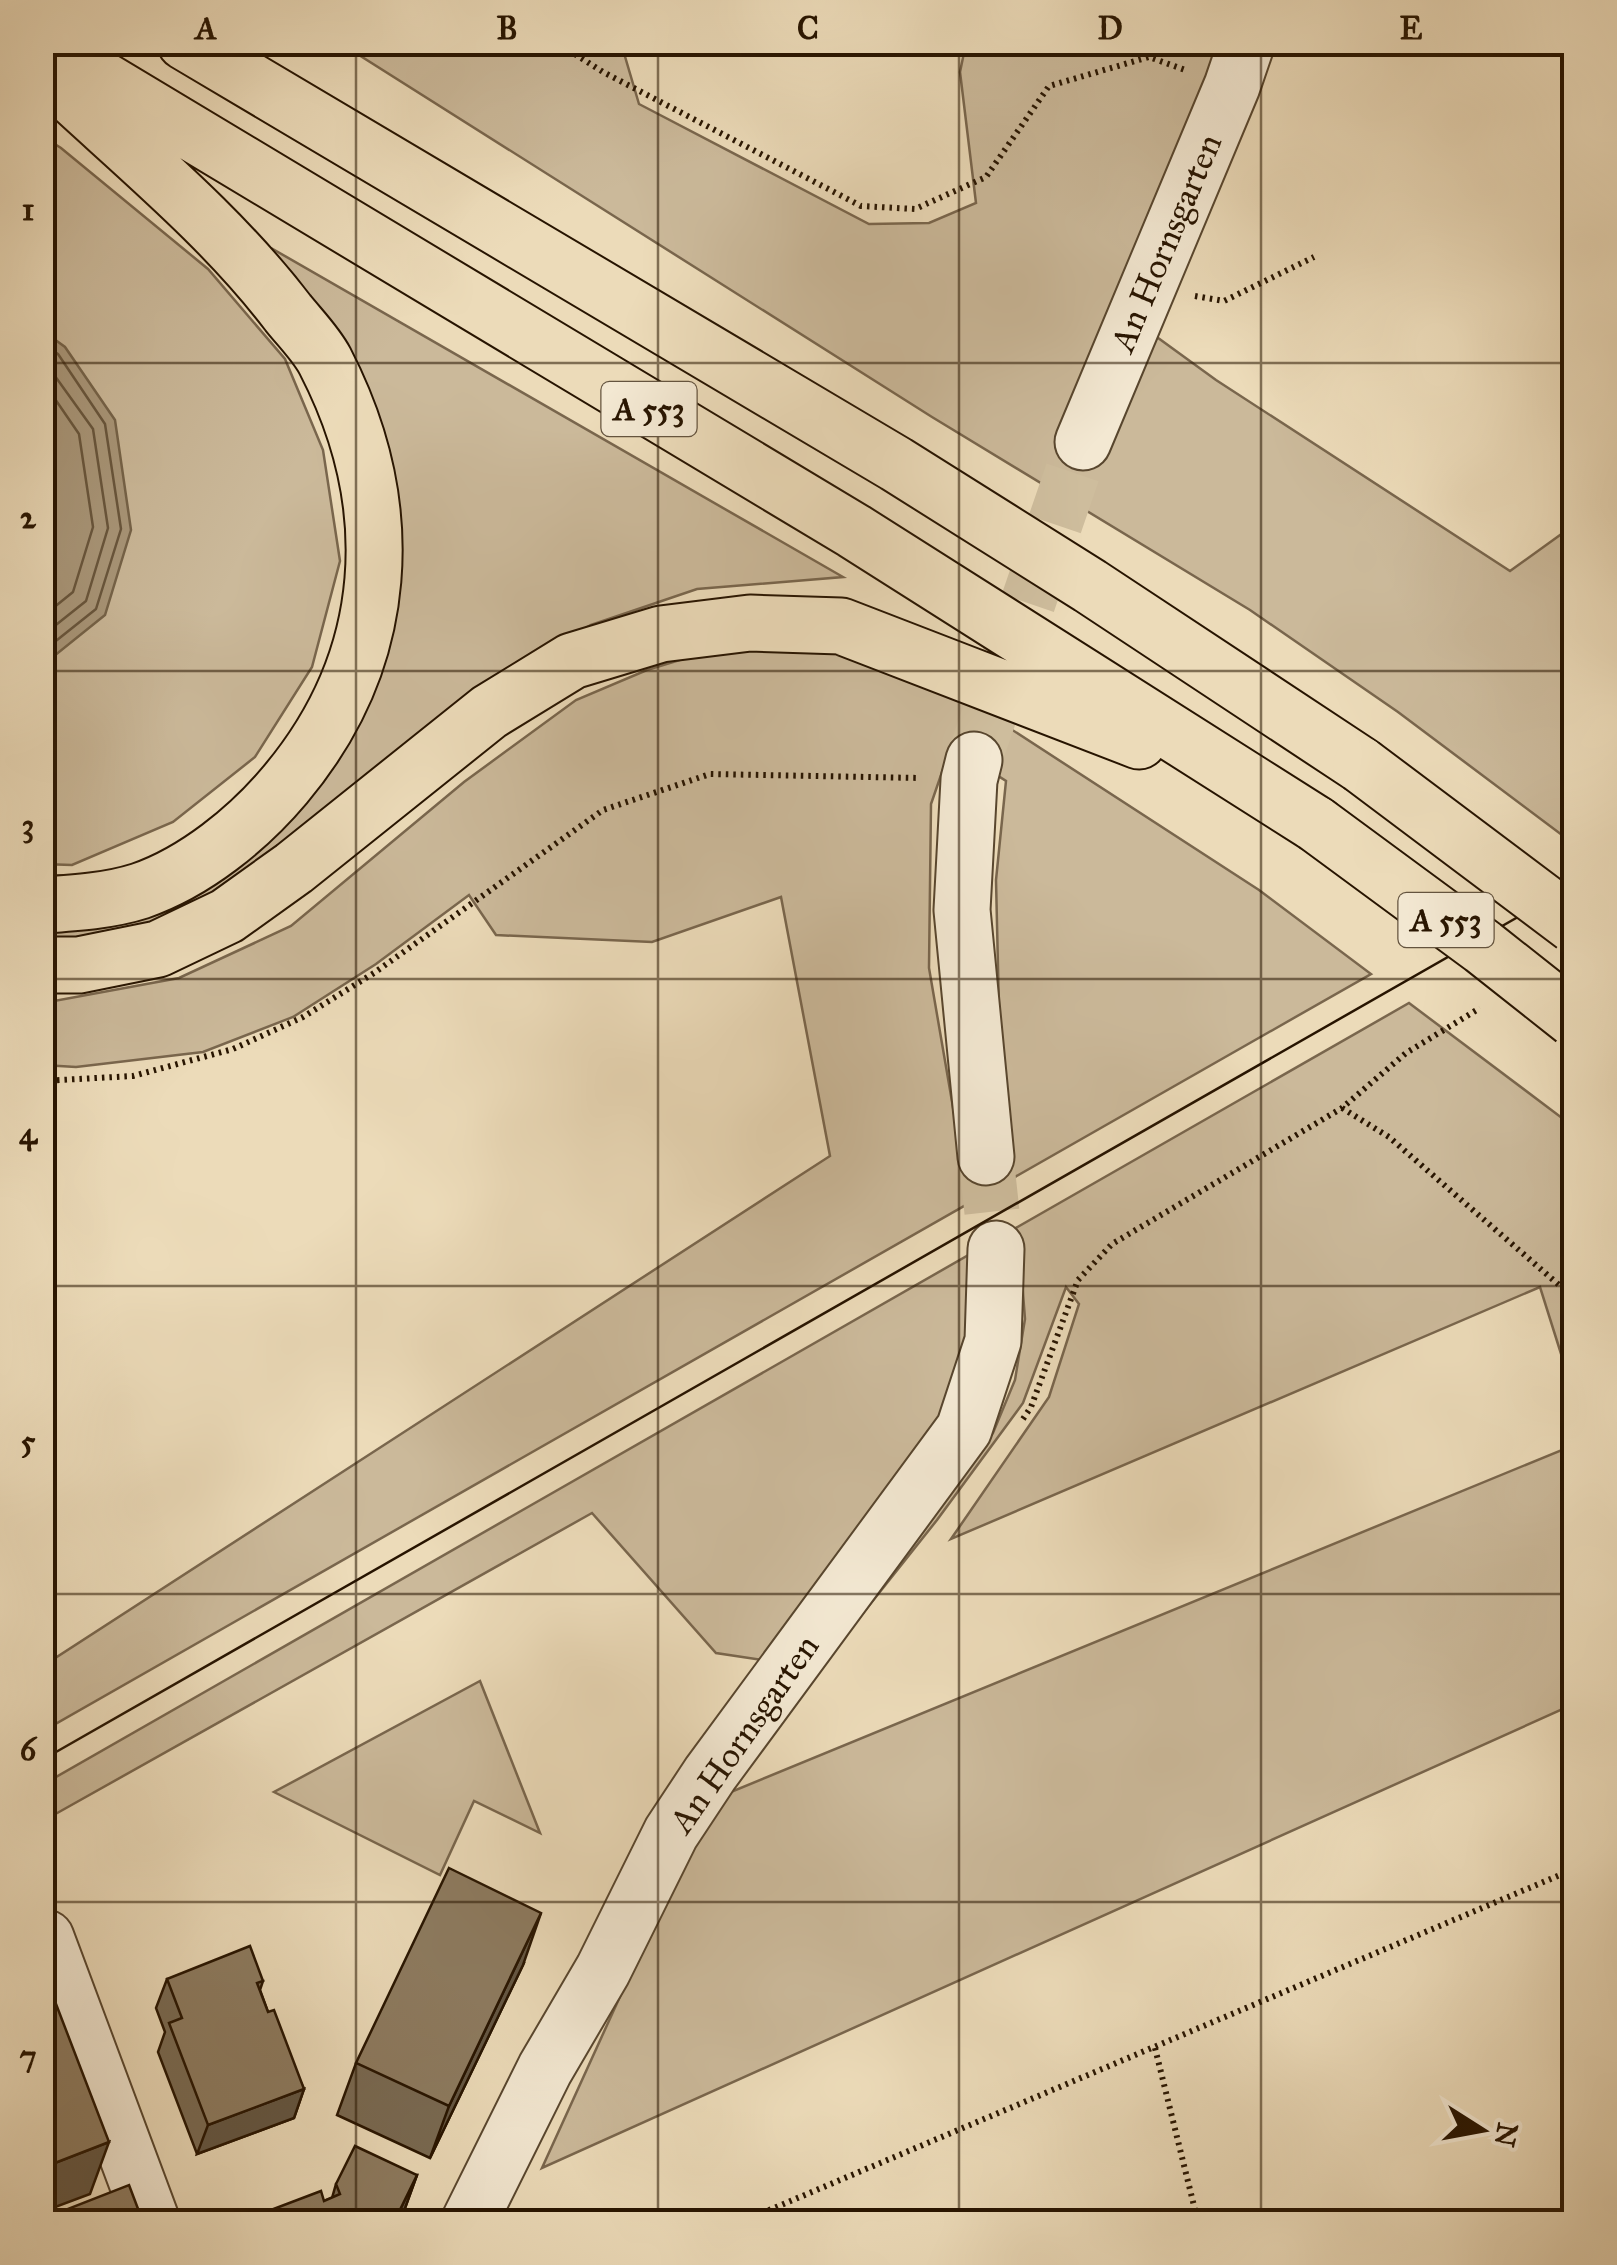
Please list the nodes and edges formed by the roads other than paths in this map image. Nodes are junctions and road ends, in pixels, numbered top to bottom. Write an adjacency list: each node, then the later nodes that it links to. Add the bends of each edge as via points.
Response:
1 (185, 42): 9 (highway, A 553, bridge, via 1090,586 1362,765)
2 (42, 43): 7 (highway, A 553, via 854,531)
3 (1240, 64): 5 (street, An Hornsgarten)
4 (42, 69): 8 (highway, via 264,282 324,359 361,452 375,531 370,609 349,687 308,758 258,817 205,857 140,891)
5 (1083, 442)
6 (971, 770): 12 (street, via 962,910)
7 (1250, 784): 10 (highway, via 841,626 750,623 661,634 572,660 489,712 227,916 158,949 79,965); 11 (highway, A 553, bridge, via 1316,824)
8 (42, 904)
9 (1574, 925)
10 (42, 965)
11 (1574, 1020)
12 (986, 1157)
13 (996, 1249): 16 (street, An Hornsgarten, via 993,1342 964,1429 672,1834)
14 (46, 1938): 15 (street)
15 (152, 2222)
16 (469, 2222)

